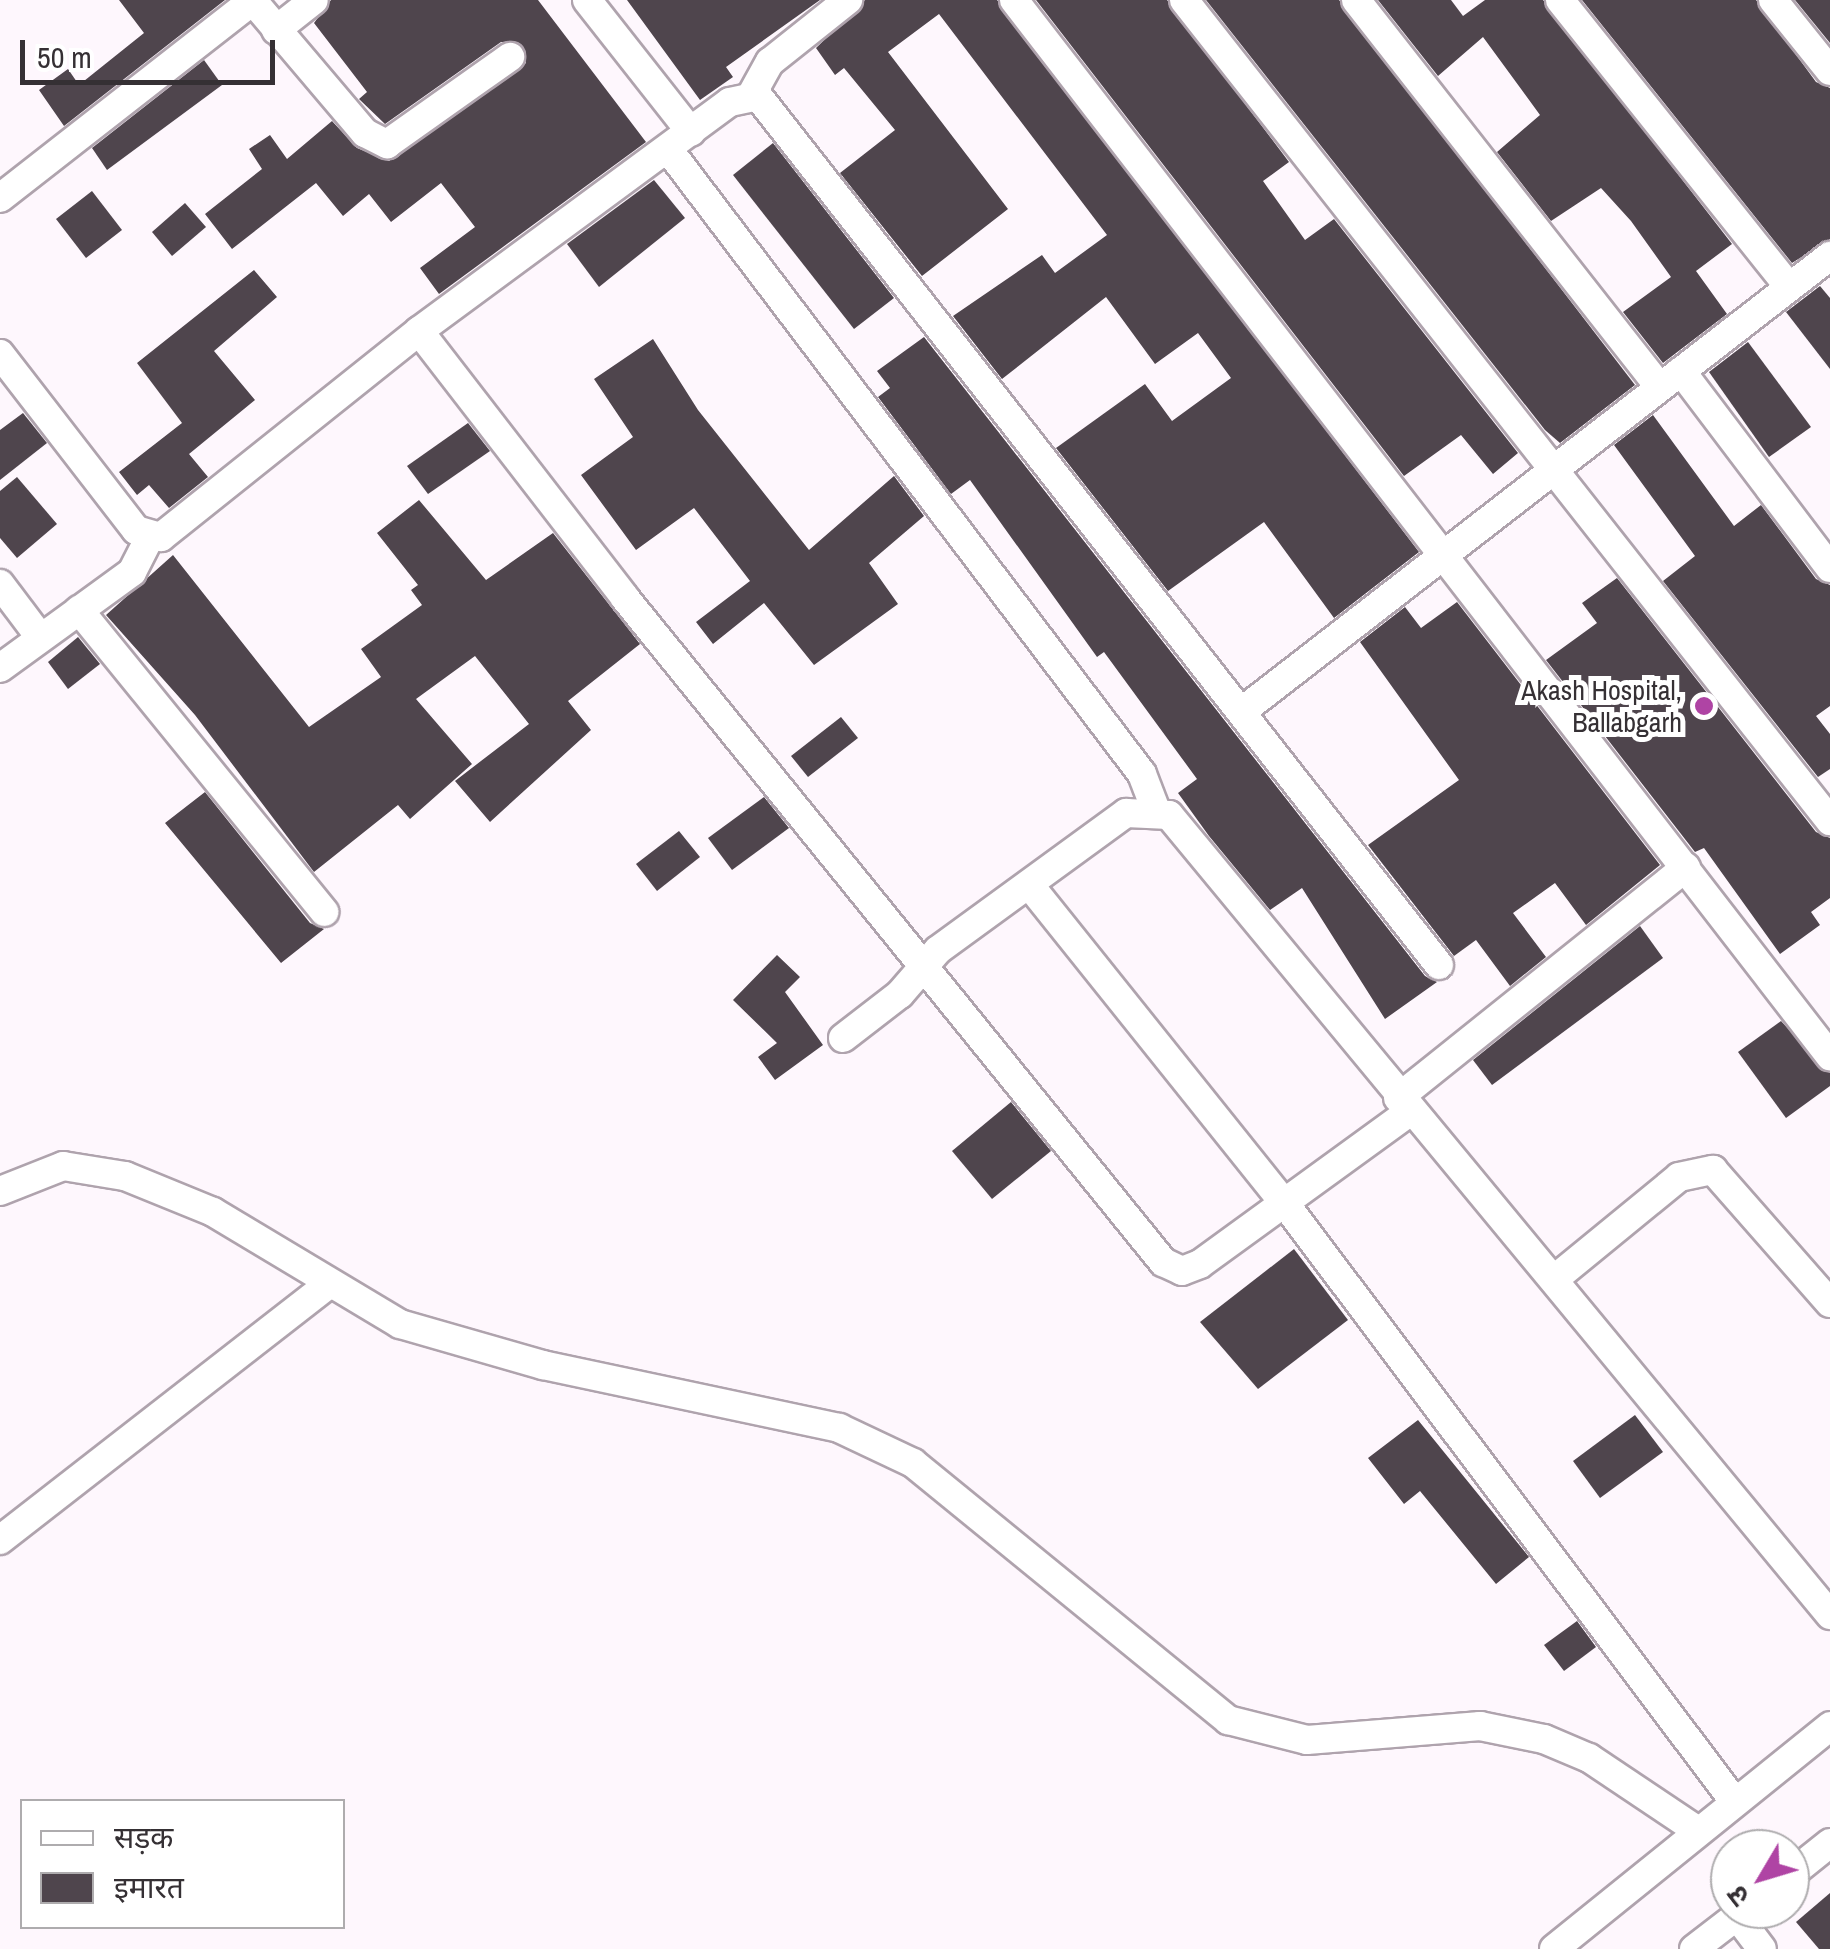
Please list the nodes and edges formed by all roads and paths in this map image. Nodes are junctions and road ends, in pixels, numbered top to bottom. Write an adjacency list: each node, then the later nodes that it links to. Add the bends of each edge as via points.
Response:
1 (314, 0): 10 (street)
2 (587, 0): 14 (street)
3 (848, 0): 13 (street, via 770,62)
4 (1014, 0): 24 (street)
5 (1184, 0): 22 (street)
6 (1356, 0): 21 (street)
7 (1560, 0): 18 (street)
8 (1774, 0): 12 (street)
9 (253, 1): 10 (street); 16 (street)
10 (276, 30): 11 (street, via 365,133 387,144)
11 (510, 56)
12 (1830, 71)
13 (752, 94): 14 (street); 30 (street, via 767,104)
14 (691, 132): 15 (street)
15 (668, 149): 19 (street); 31 (street, via 1142,774)
16 (0, 198)
17 (1830, 256): 18 (street)
18 (1789, 288): 21 (street)
19 (420, 331): 23 (street, via 188,523); 37 (street)
20 (0, 354): 23 (street, via 136,530)
21 (1670, 379): 22 (street); 25 (street)
22 (1555, 470): 24 (street); 32 (street)
23 (150, 537): 27 (street, via 132,572)
24 (1447, 552): 30 (street); 33 (street)
25 (1830, 568)
26 (0, 584): 28 (street)
27 (79, 610): 28 (street); 35 (street)
28 (40, 637): 29 (street)
29 (0, 668)
30 (1241, 712): 36 (street)
31 (1156, 810): 34 (street, via 1126,814); 40 (street, via 1181,826)
32 (1830, 821)
33 (1686, 867): 39 (street); 40 (street)
34 (1031, 887): 37 (street); 42 (street)
35 (324, 912)
36 (1439, 965)
37 (920, 966): 38 (street, via 900,994); 42 (street, via 1172,1268 1200,1264)
38 (843, 1038)
39 (1830, 1056)
40 (1404, 1105): 42 (street); 43 (street)
41 (0, 1192): 44 (street, via 63,1166 126,1176 213,1212)
42 (1283, 1201): 49 (street)
43 (1557, 1278): 45 (street, via 1679,1178 1713,1170); 47 (street)
44 (328, 1284): 46 (street); 50 (street, via 400,1324 482,1350 776,1412 884,1447 1228,1720 1307,1740 1480,1726 1544,1739 1589,1758)
45 (1830, 1303)
46 (0, 1540)
47 (1830, 1616)
48 (1830, 1726): 49 (street)
49 (1734, 1802): 50 (street)
50 (1698, 1831): 54 (street)
51 (1830, 1844): 52 (street)
52 (1810, 1860)
53 (1721, 1929): 55 (street)
54 (1554, 1949)
55 (1694, 1949)

